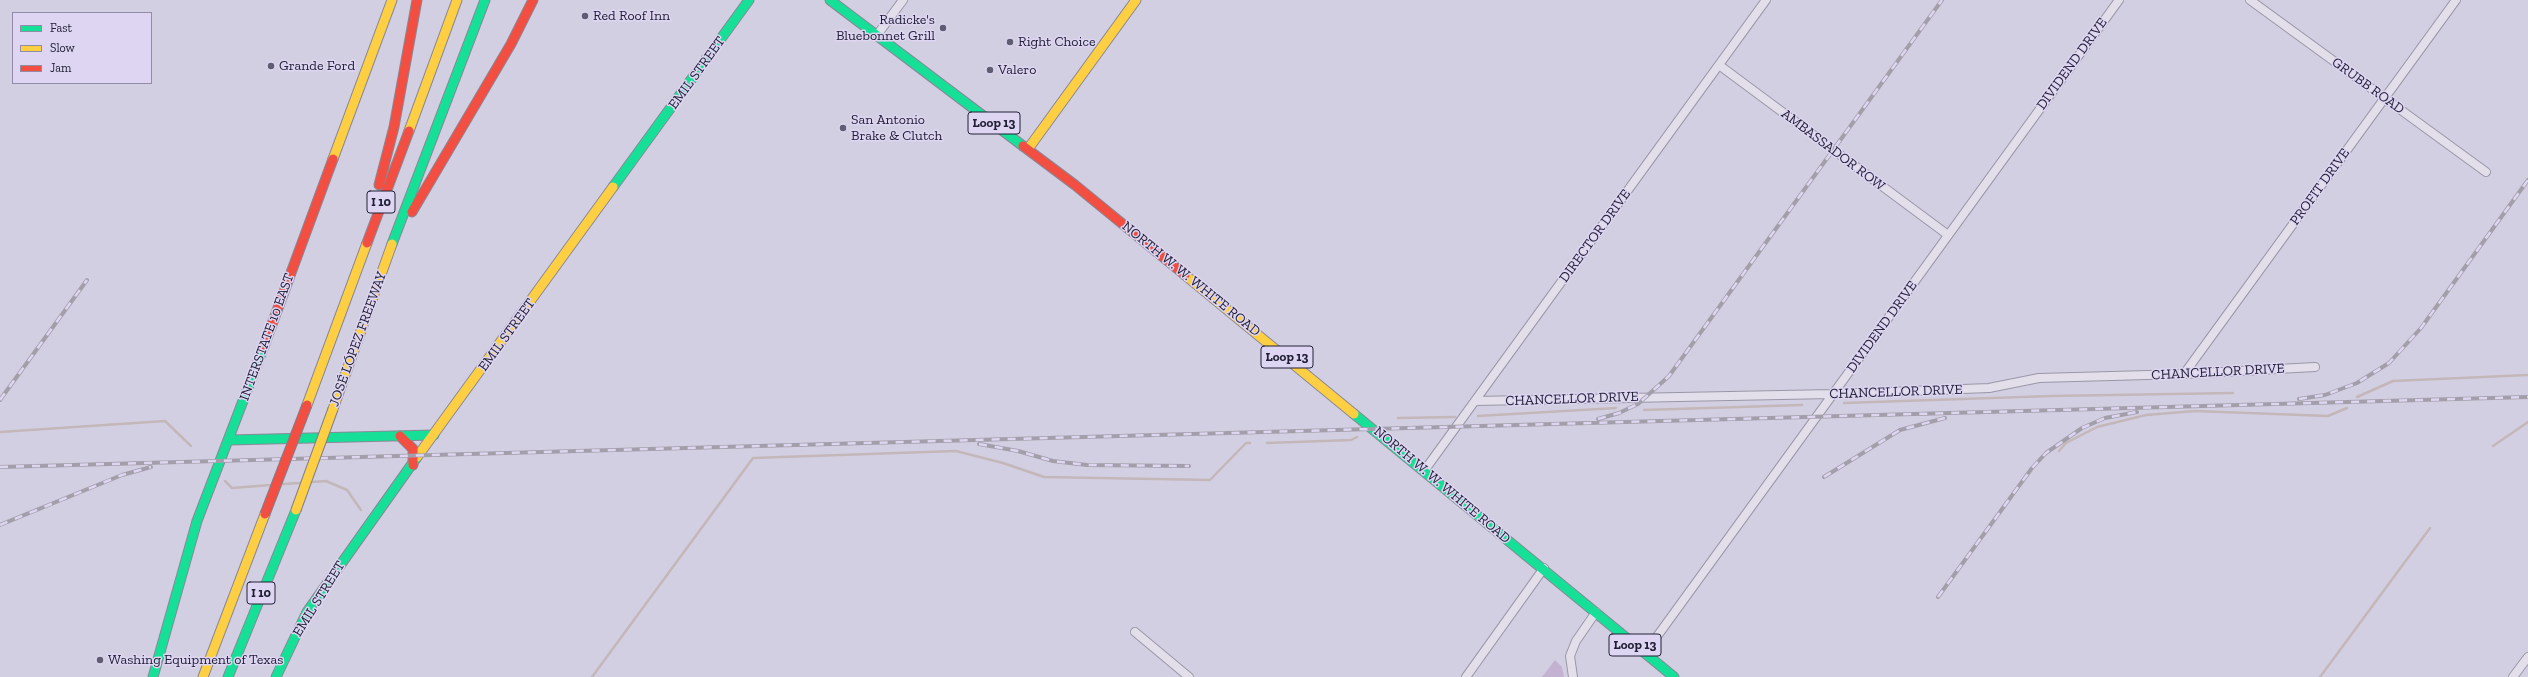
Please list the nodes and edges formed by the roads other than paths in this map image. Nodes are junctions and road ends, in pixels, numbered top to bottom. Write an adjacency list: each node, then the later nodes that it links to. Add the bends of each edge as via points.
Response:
1 (392, 0): 28 (main road, INTERSTATE 10 EAST)
2 (417, 0): 19 (main road, via 394,127 382,171)
3 (457, 0): 19 (main road, JOSÉ LÓPEZ FREEWAY / I 10)
4 (485, 0): 21 (main road, JOSÉ LÓPEZ FREEWAY / I 10)
5 (533, 0): 21 (main road, via 511,44)
6 (749, 0): 27 (main road, EMIL STREET)
7 (830, 0): 14 (main road, NORTH W. W. WHITE ROAD / Loop 13)
8 (903, 0): 14 (street)
9 (1136, 0): 17 (main road)
10 (1766, 0): 15 (street, DIRECTOR DRIVE)
11 (2118, 0): 20 (street, DIVIDEND DRIVE)
12 (2250, 0): 16 (street, GRUBB ROAD)
13 (2456, 0): 16 (street, PROFIT DRIVE)
14 (877, 35): 17 (main road, NORTH W. W. WHITE ROAD / Loop 13)
15 (1719, 65): 20 (street, AMBASSADOR ROW); 25 (street, DIRECTOR DRIVE)
16 (2385, 98): 18 (street, GRUBB ROAD); 23 (street, PROFIT DRIVE)
17 (1028, 149): 30 (main road, NORTH W. W. WHITE ROAD / Loop 13, via 1146,242)
18 (2486, 172)
19 (371, 230): 37 (main road, JOSÉ LÓPEZ FREEWAY / I 10, bridge)
20 (1948, 235): 24 (street, DIVIDEND DRIVE)
21 (392, 244): 38 (main road, JOSÉ LÓPEZ FREEWAY / I 10, bridge, via 296,510)
22 (2315, 367): 23 (street, CHANCELLOR DRIVE)
23 (2184, 374): 24 (street, CHANCELLOR DRIVE, via 2039,378 1989,388)
24 (1832, 394): 25 (street, CHANCELLOR DRIVE); 34 (street, DIVIDEND DRIVE)
25 (1475, 401): 30 (street, DIRECTOR DRIVE)
26 (400, 436): 27 (main road); 28 (main road); 29 (main road, via 413,449)
27 (434, 436): 29 (main road, EMIL STREET)
28 (229, 440): 36 (main road, INTERSTATE 10 EAST, via 197,521)
29 (413, 465): 39 (main road, EMIL STREET, via 307,612)
30 (1424, 471): 31 (main road, NORTH W. W. WHITE ROAD / Loop 13)
31 (1544, 568): 32 (main road, NORTH W. W. WHITE ROAD / Loop 13); 41 (street)
32 (1596, 612): 34 (main road, NORTH W. W. WHITE ROAD / Loop 13); 42 (street, via 1576,640 1570,656)
33 (1135, 632): 40 (street)
34 (1645, 653): 43 (main road, NORTH W. W. WHITE ROAD / Loop 13)
35 (2528, 657): 44 (street)
36 (153, 677)
37 (203, 677)
38 (228, 677)
39 (276, 677)
40 (1189, 677)
41 (1466, 677)
42 (1573, 677)
43 (1674, 677)
44 (2513, 677)

